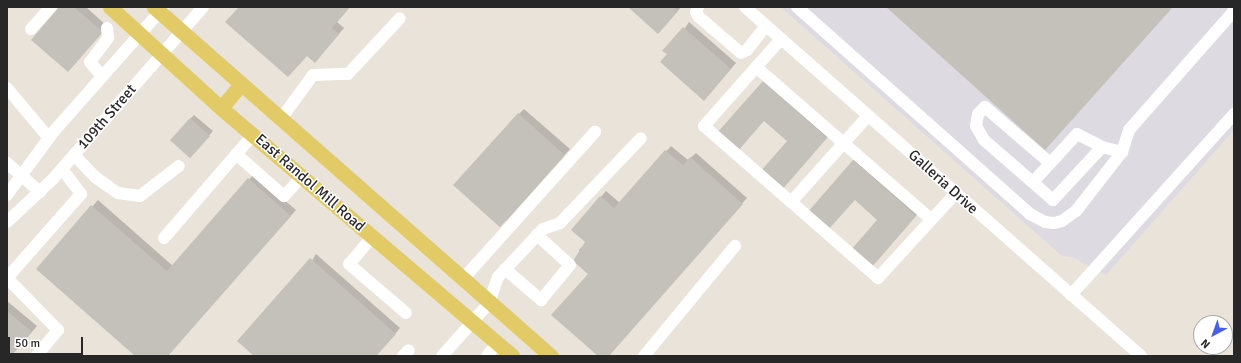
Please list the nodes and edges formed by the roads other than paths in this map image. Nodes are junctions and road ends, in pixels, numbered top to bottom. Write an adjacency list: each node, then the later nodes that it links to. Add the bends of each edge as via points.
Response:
1 (51, 7): 12 (street)
2 (110, 7): 14 (main road, East Randol Mill Road)
3 (203, 7): 13 (street, 109th Street)
4 (698, 7): 10 (street, via 696,12 699,17 741,53)
5 (745, 7): 10 (street, Galleria Drive)
6 (797, 7): 31 (street, via 1037,219 1054,223 1070,217)
7 (159, 9): 13 (main road, East Randol Mill Road); 14 (street, 109th Street)
8 (1234, 12): 31 (street, via 1129,130)
9 (400, 18): 24 (street, via 348,74 313,75)
10 (766, 26): 15 (street, Galleria Drive)
11 (107, 28): 18 (street, via 108,38 90,62)
12 (31, 29)
13 (181, 32): 16 (street, 109th Street); 19 (main road, East Randol Mill Road)
14 (140, 33): 16 (main road, East Randol Mill Road); 18 (street, 109th Street)
15 (781, 39): 17 (street); 23 (street, Galleria Drive)
16 (162, 54): 21 (main road, East Randol Mill Road); 33 (street, 109th Street)
17 (756, 67): 29 (street); 44 (street, via 704,126)
18 (102, 76): 27 (street, 109th Street)
19 (240, 85): 21 (main road); 24 (main road, East Randol Mill Road)
20 (7, 88): 27 (street)
21 (221, 108): 26 (main road, East Randol Mill Road)
22 (1234, 114): 54 (street)
23 (868, 116): 29 (street); 42 (street, Galleria Drive)
24 (281, 119): 53 (main road, East Randol Mill Road)
25 (595, 132): 53 (street)
26 (253, 135): 32 (street); 39 (main road, East Randol Mill Road)
27 (49, 138): 38 (street, 109th Street)
28 (641, 138): 47 (street, via 560,222 543,229)
29 (844, 142): 44 (street); 45 (street)
30 (1102, 147): 31 (street); 35 (street, via 1077,134); 40 (street, via 1053,200)
31 (1122, 152)
32 (236, 154): 39 (street, via 284,196); 49 (street)
33 (74, 155): 36 (street, via 95,176 118,193 140,196); 37 (street, 109th Street)
34 (7, 163): 38 (street)
35 (1050, 163): 40 (street); 40 (street, via 985,107 976,120 978,133)
36 (179, 166)
37 (62, 169): 41 (street, 109th Street); 52 (street, via 81,194)
38 (20, 175): 41 (street); 43 (street, 109th Street)
39 (302, 177): 48 (main road, East Randol Mill Road)
40 (1033, 182)
41 (40, 192): 46 (street, 109th Street)
42 (956, 193): 45 (street); 54 (street, Galleria Drive)
43 (7, 195)
44 (791, 202): 45 (street, via 878,278)
45 (932, 219)
46 (7, 222)
47 (537, 235): 51 (street); 51 (street, via 570,265 541,300)
48 (372, 237): 56 (street, via 349,264); 57 (main road, East Randol Mill Road)
49 (164, 238)
50 (735, 246): 64 (street)
51 (505, 269): 55 (street, via 498,277)
52 (7, 278): 59 (street, via 58,330)
53 (463, 279): 55 (main road, East Randol Mill Road)
54 (1071, 295): 65 (street, Galleria Drive)
55 (489, 303): 57 (street); 63 (main road, East Randol Mill Road)
56 (406, 313)
57 (472, 322): 58 (main road, East Randol Mill Road); 60 (street)
58 (497, 343): 61 (street); 62 (main road, East Randol Mill Road)
59 (36, 356)
60 (442, 356)
61 (487, 356)
62 (512, 356)
63 (551, 356)
64 (644, 356)
65 (1141, 356)

